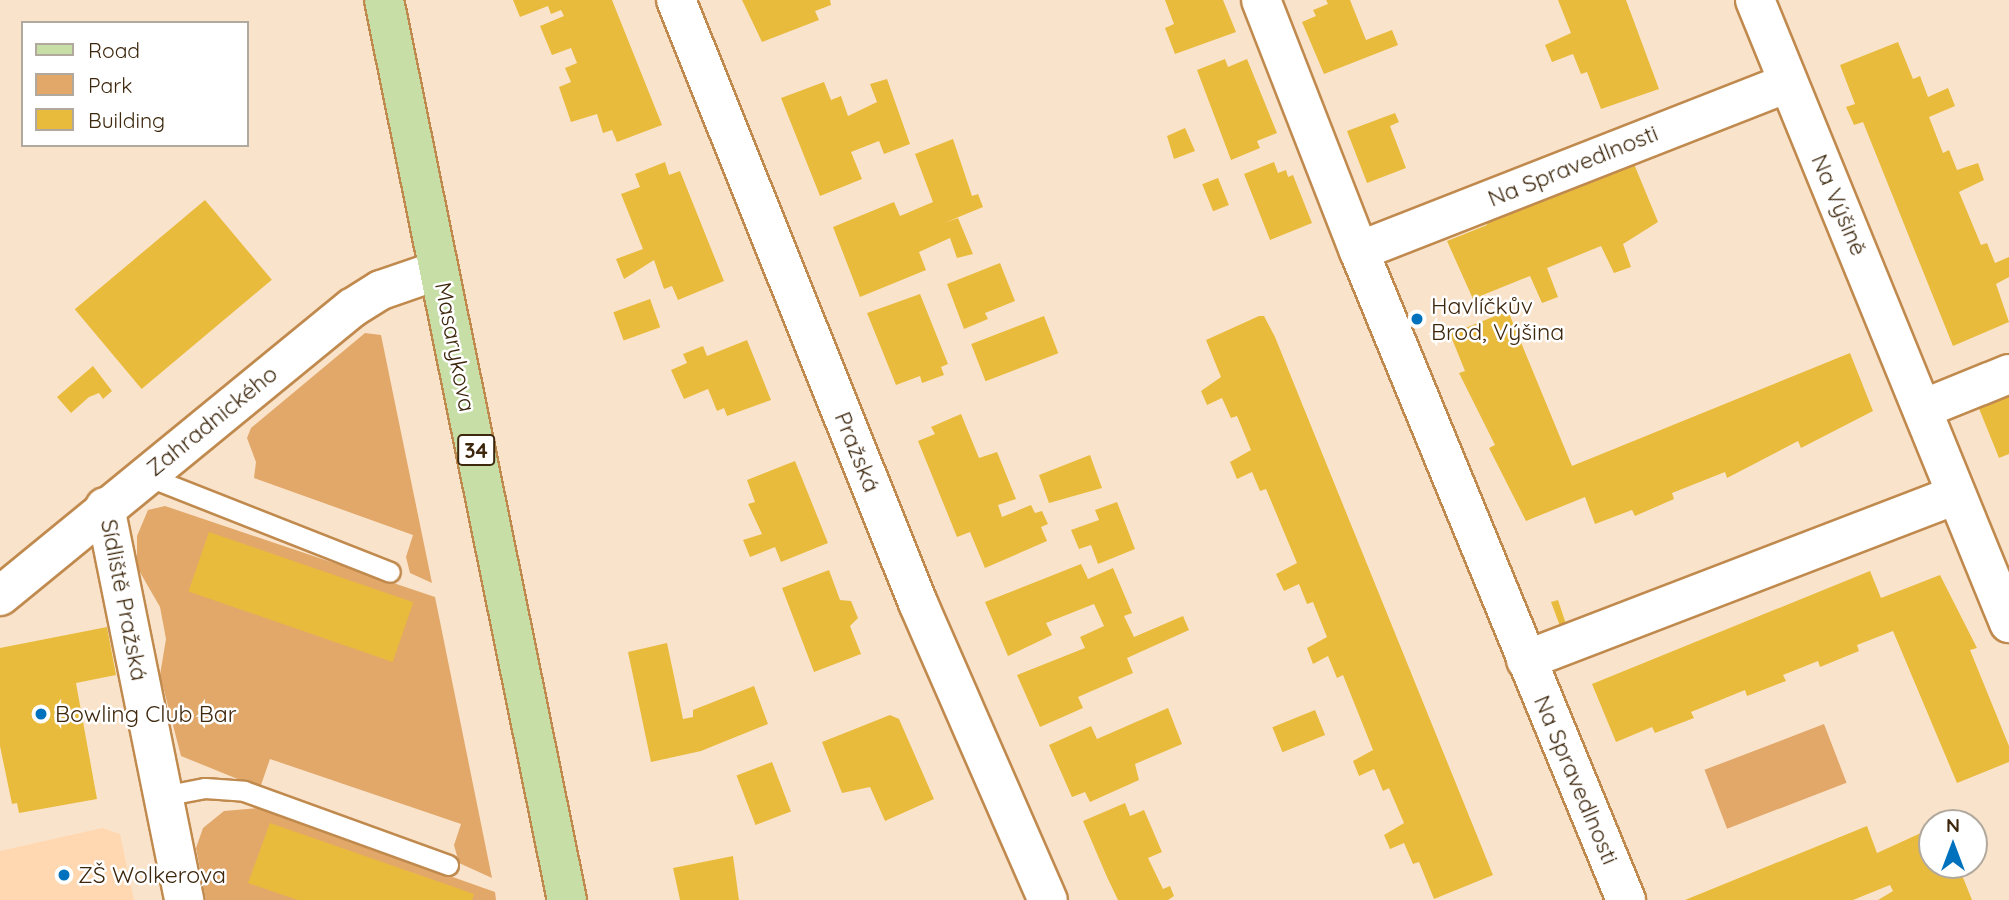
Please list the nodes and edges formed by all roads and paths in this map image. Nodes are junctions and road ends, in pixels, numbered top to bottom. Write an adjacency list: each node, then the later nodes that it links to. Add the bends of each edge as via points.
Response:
1 (384, 0): 7 (main road, Masarykova / 34)
2 (676, 0): 21 (street, Pražská, via 918,604)
3 (1261, 0): 6 (street, Na Spravedlnosti)
4 (1755, 0): 5 (street, Na Výšině)
5 (1788, 83): 6 (street, Na Spravedlnosti); 9 (street, Na Výšině)
6 (1359, 251): 16 (street, Na Spravedlnosti)
7 (439, 270): 10 (street, Zahradnického, via 358,303); 20 (main road, Masarykova / 34)
8 (2009, 374): 9 (street)
9 (1925, 408): 11 (street, Na Výšině)
10 (144, 475): 12 (street, Zahradnického); 13 (lane)
11 (1955, 495): 15 (street, Na Výšině); 16 (street)
12 (105, 506): 14 (street, Zahradnického); 17 (street, Sídliště Pražská)
13 (390, 572)
14 (0, 596)
15 (2009, 623)
16 (1526, 660): 22 (street, Na Spravedlnosti)
17 (163, 796): 18 (lane, via 205,788 244,791); 19 (street, Sídliště Pražská)
18 (448, 865)
19 (184, 900)
20 (567, 900)
21 (1048, 900)
22 (1626, 900)

